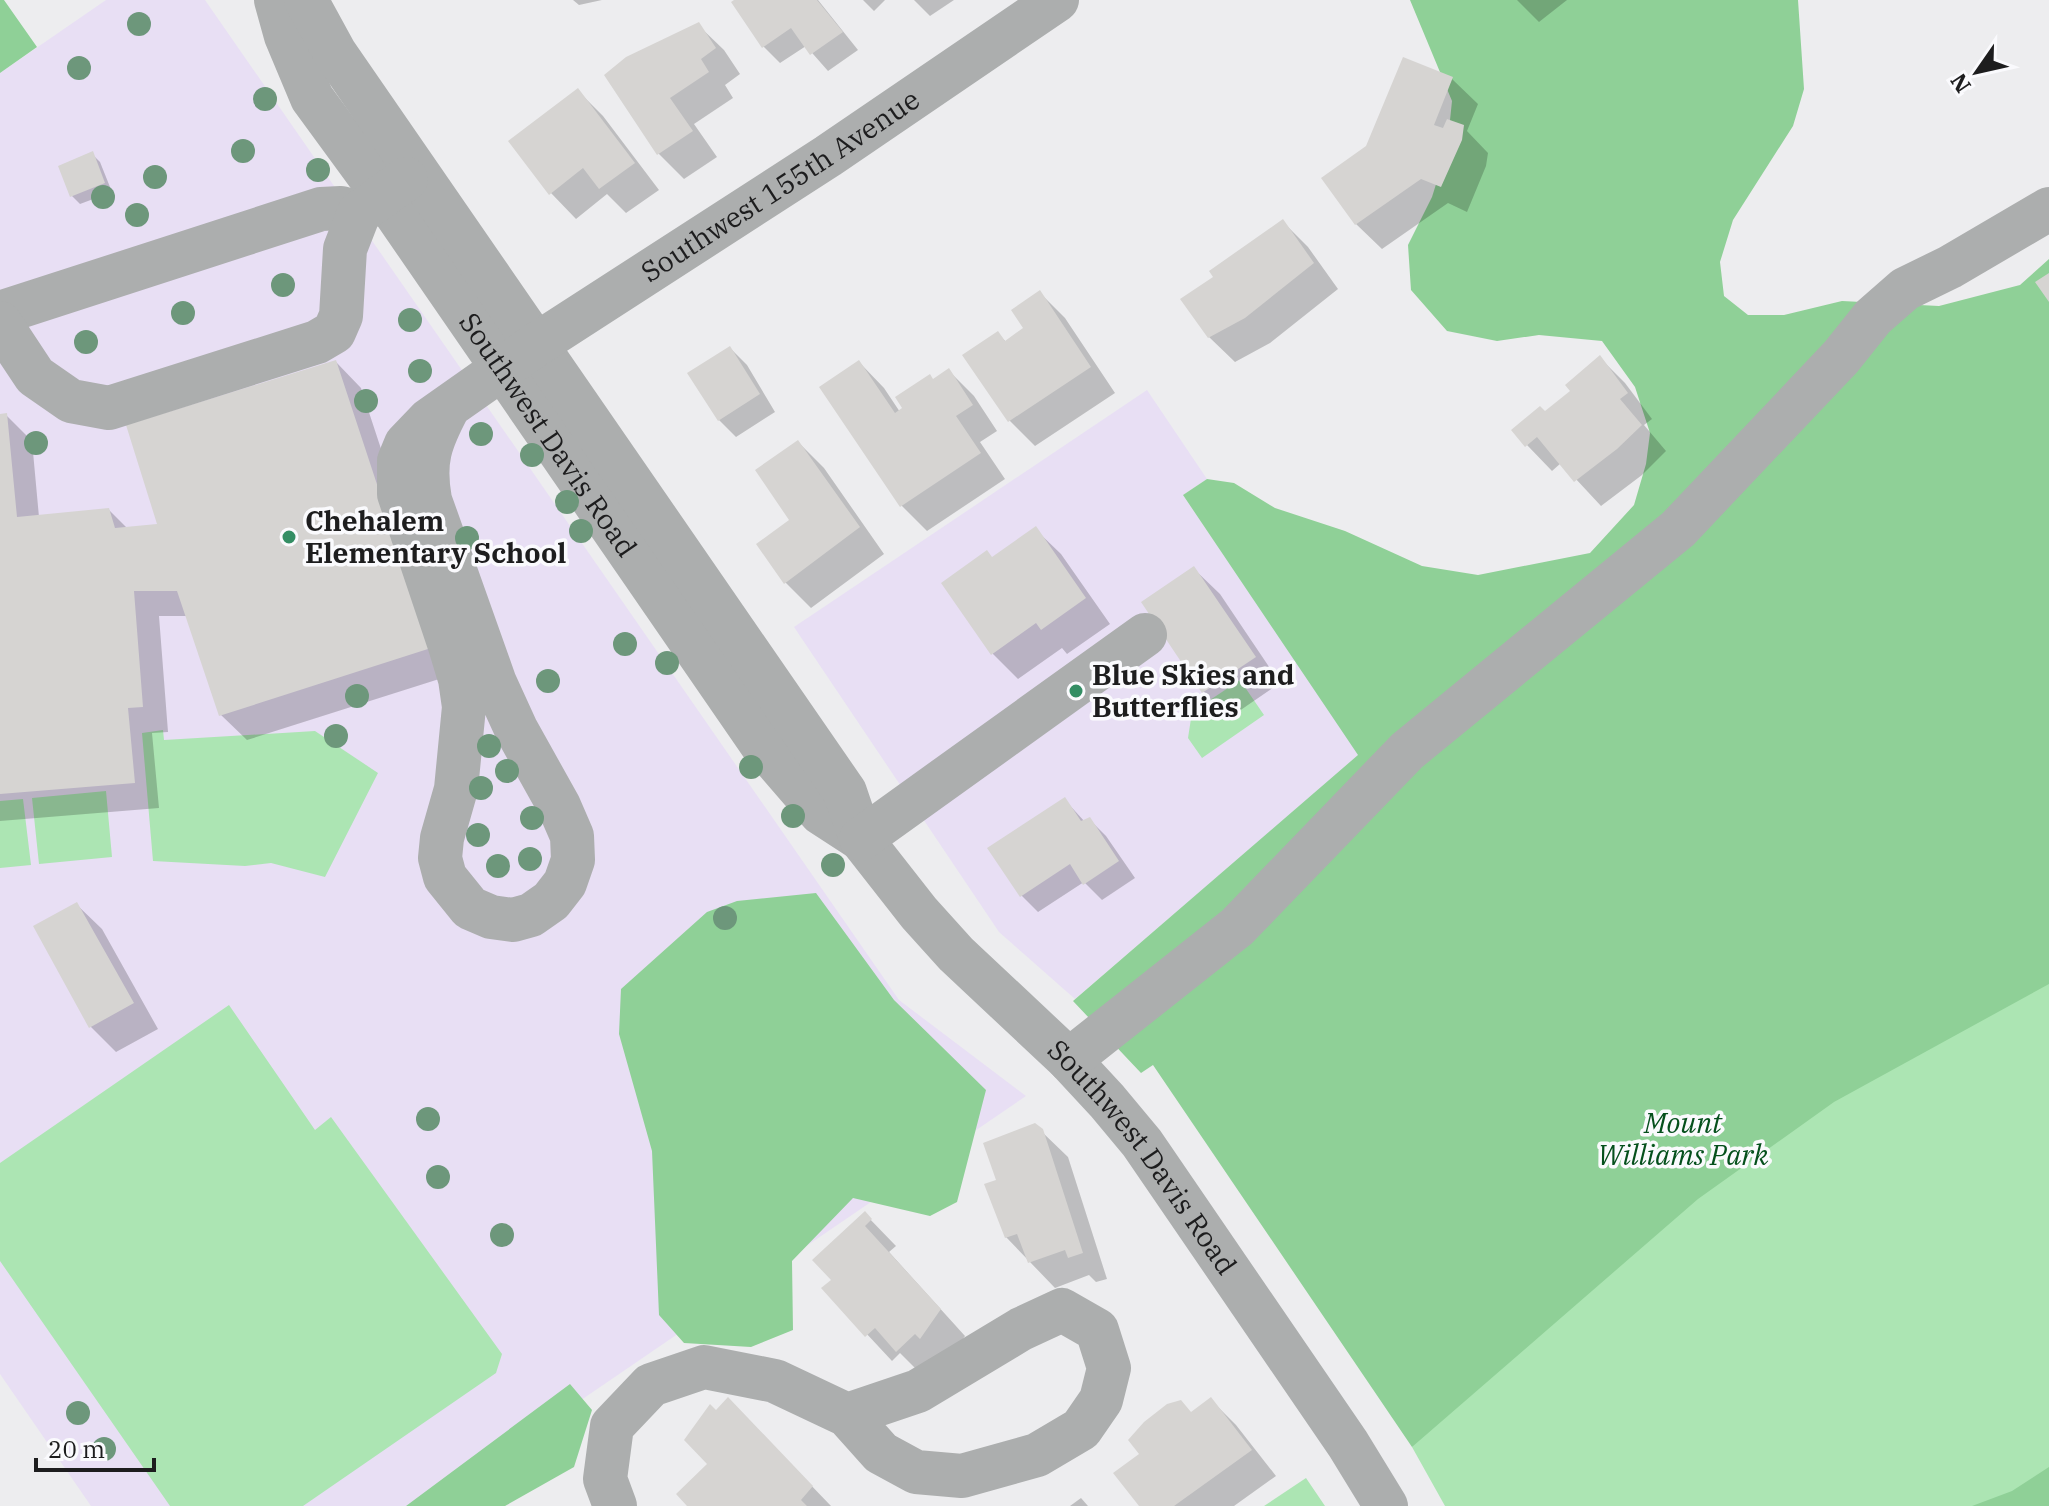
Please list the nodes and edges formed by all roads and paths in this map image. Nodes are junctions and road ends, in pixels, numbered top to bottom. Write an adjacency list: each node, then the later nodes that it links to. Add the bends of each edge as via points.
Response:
1 (276, 0): 4 (street, Southwest Davis Road, via 312,98)
2 (306, 0): 4 (street, Southwest Davis Road, via 335,53)
3 (1057, 0): 8 (street, Southwest 155th Avenue)
4 (386, 193): 6 (street, via 321,209); 7 (street, via 345,249 341,316 334,332 317,342 109,408 71,401 35,376); 8 (street, Southwest Davis Road)
5 (2049, 209): 12 (street, via 1905,289 1873,317 1678,529 1407,751 1237,927)
6 (0, 313)
7 (0, 323)
8 (520, 356): 9 (street, Southwest 155th Avenue); 11 (street, Southwest Davis Road, via 845,792)
9 (448, 408): 9 (street, Southwest 155th Avenue, via 406,444 398,471 399,494 450,646 464,707 456,789 440,858 445,877 470,908 513,920 551,901 565,883 573,860 572,836 495,683 430,500 428,452)
10 (1145, 635): 11 (street)
11 (861, 839): 12 (street, Southwest Davis Road, via 956,954)
12 (1069, 1060): 15 (street, Southwest Davis Road, via 1142,1143)
13 (847, 1415): 13 (street, via 881,1453 916,1472 962,1476 1037,1455 1081,1429 1101,1400 1109,1368 1097,1330 1062,1310 918,1391); 14 (street, via 775,1381 704,1367 651,1385 612,1426 605,1479)
14 (615, 1506)
15 (1386, 1506)

